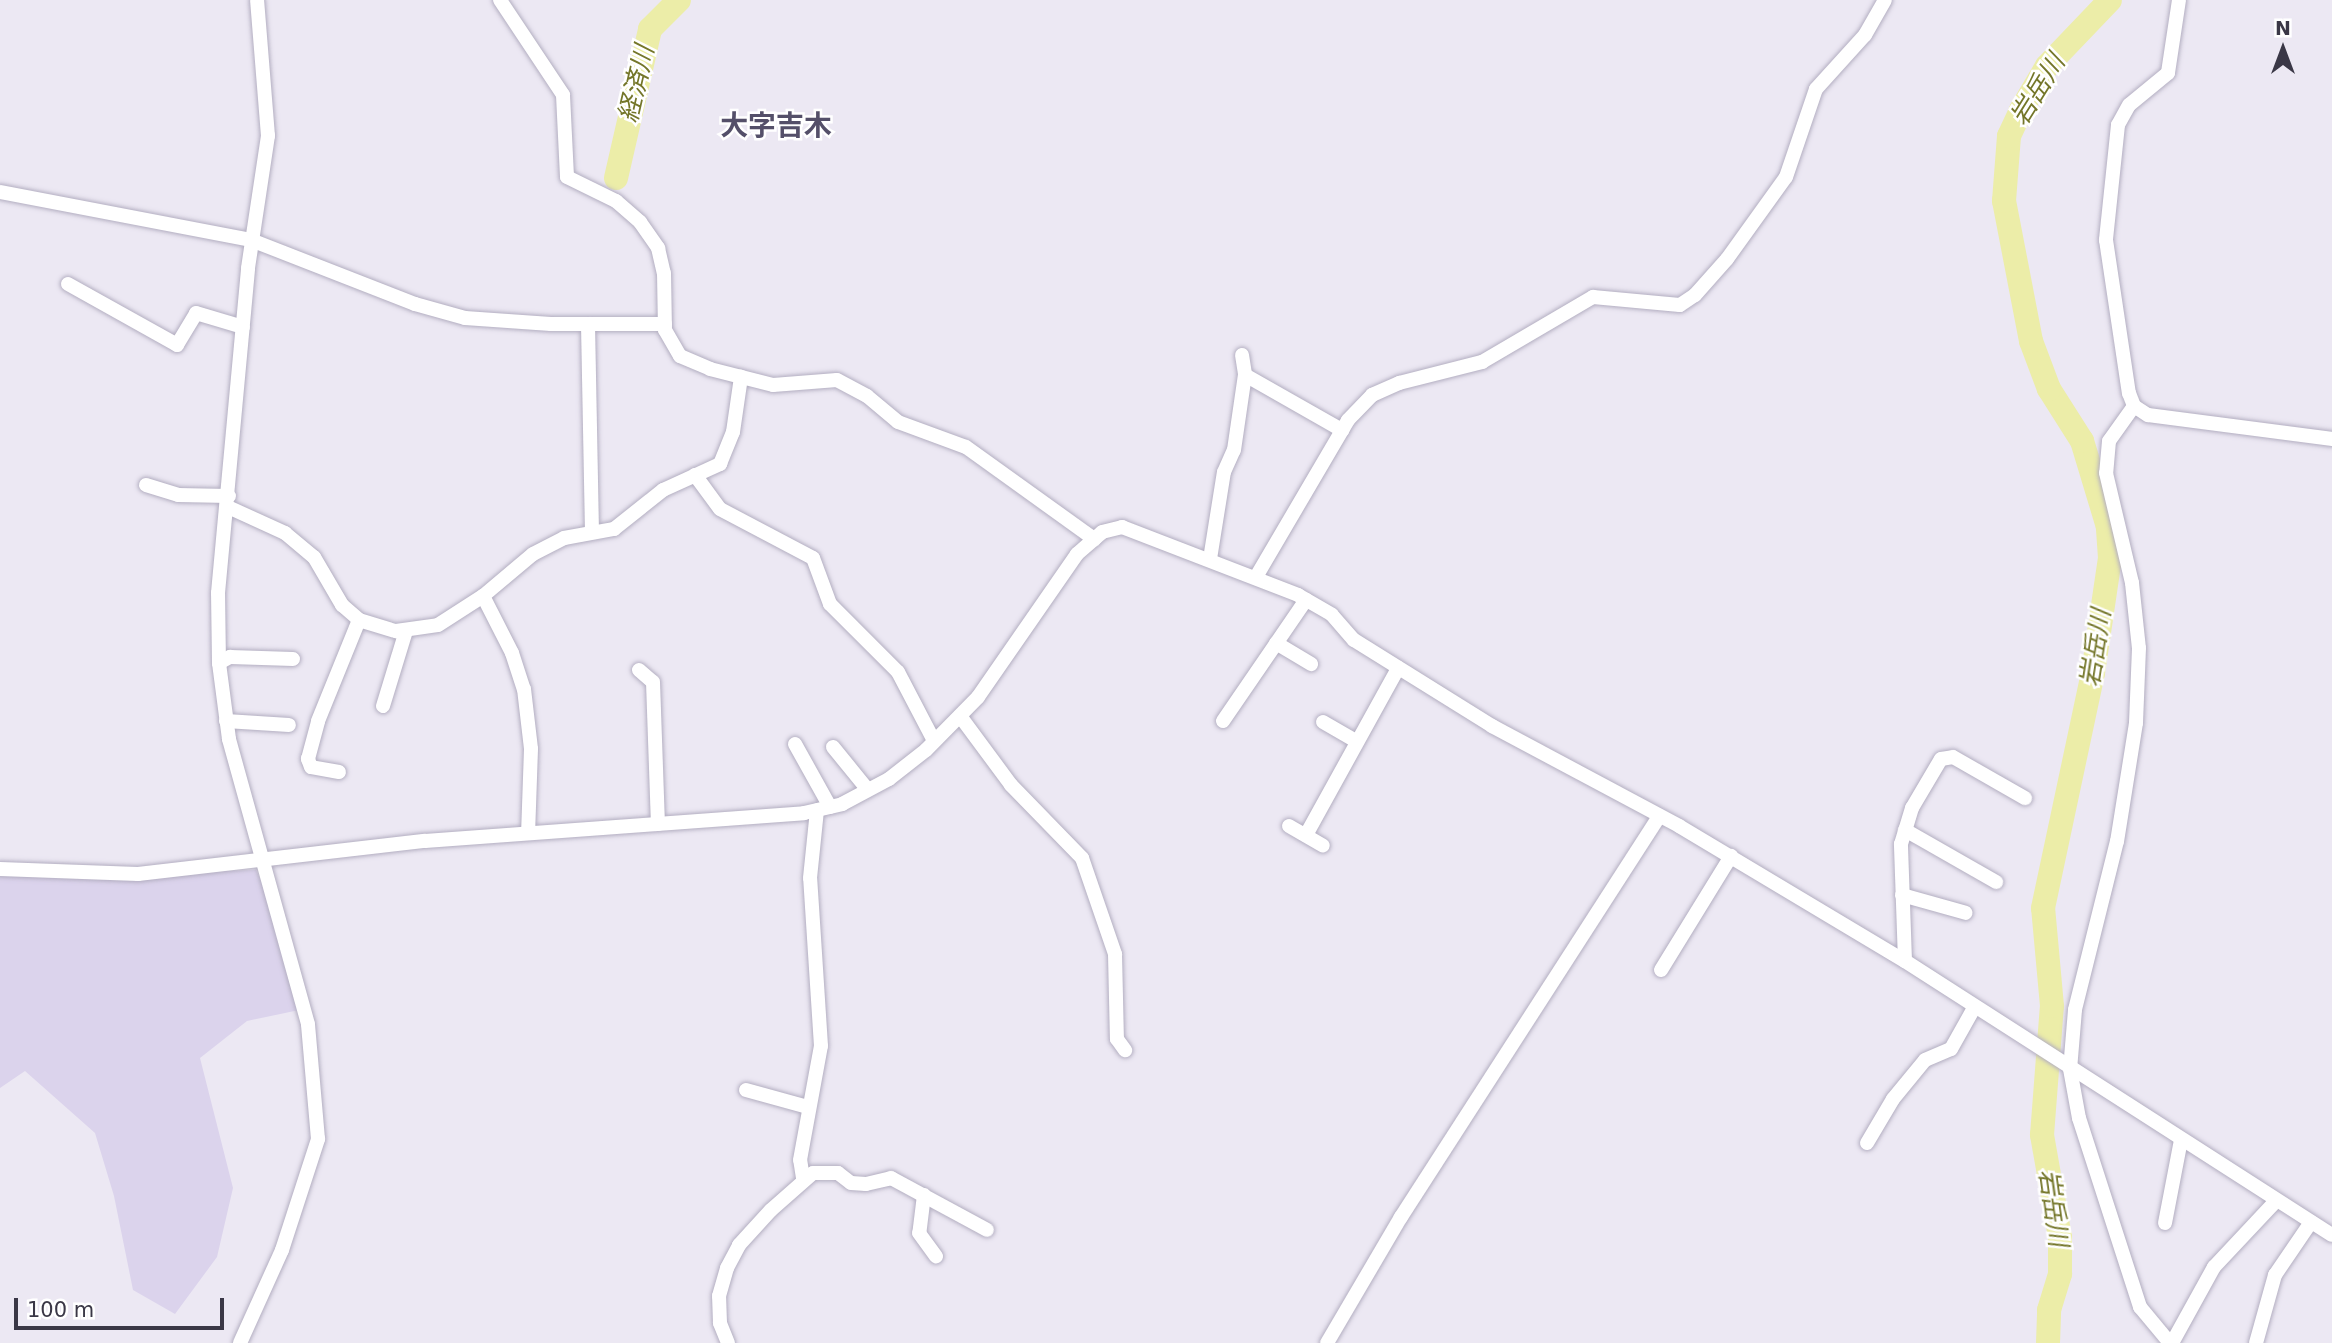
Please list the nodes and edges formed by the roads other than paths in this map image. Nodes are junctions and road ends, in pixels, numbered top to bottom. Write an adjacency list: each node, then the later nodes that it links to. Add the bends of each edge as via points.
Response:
1 (257, 0): 6 (street, via 268,136)
2 (500, 0): 9 (street, via 563,95 567,177 616,201 640,222 658,248 664,273)
3 (1885, 0): 15 (street, via 1865,34 1816,89 1786,177 1695,295 1680,305 1593,297 1482,362 1399,383 1372,396)
4 (2179, 0): 14 (street, via 2168,73 2129,105 2118,125 2108,198 2106,240 2123,365)
5 (0, 192): 6 (street)
6 (251, 240): 8 (street, via 415,304 465,317); 10 (street)
7 (68, 284): 10 (street, via 177,345 196,313)
8 (587, 324): 9 (street); 20 (street)
9 (665, 324): 13 (street, via 680,356)
10 (243, 327): 19 (street)
11 (1242, 355): 12 (street)
12 (1245, 375): 15 (street); 22 (street)
13 (741, 377): 17 (street, via 727,451 720,464); 21 (street, via 773,385 837,380 898,422 966,447)
14 (2134, 406): 16 (street, via 2148,415); 65 (street, via 2109,441 2106,473 2132,583 2139,648 2136,723 2118,841 2075,1010)
15 (1342, 430): 23 (street)
16 (2332, 439)
17 (695, 475): 20 (street, via 663,490 614,529); 40 (street, via 720,509 813,558 830,604 898,672)
18 (146, 485): 19 (street, via 178,495)
19 (229, 501): 26 (street, via 285,533 314,557 342,605); 30 (street, via 219,593)
20 (592, 532): 24 (street, via 564,538 533,554)
21 (1094, 539): 22 (street, via 1102,531 1122,527); 35 (street, via 1077,554)
22 (1210, 559): 23 (street)
23 (1256, 578): 25 (street)
24 (483, 596): 27 (street, via 438,625); 52 (street, via 512,653 526,699 531,748)
25 (1306, 600): 28 (street); 32 (street, via 1332,615 1354,640)
26 (359, 620): 27 (street); 44 (street, via 308,758 311,767)
27 (406, 631): 34 (street)
28 (1276, 643): 31 (street); 37 (street)
29 (293, 659): 30 (street, via 230,657)
30 (219, 663): 36 (street)
31 (1311, 664)
32 (1398, 668): 41 (street); 48 (street, via 1492,726)
33 (639, 670): 49 (street, via 653,682)
34 (383, 706)
35 (960, 716): 40 (street); 64 (street, via 1011,785 1082,858 1115,954 1117,1039)
36 (226, 721): 39 (street); 56 (street)
37 (1223, 721)
38 (1323, 722): 41 (street)
39 (289, 725)
40 (934, 741): 45 (street, via 889,779)
41 (1357, 742): 53 (street)
42 (795, 744): 47 (street)
43 (833, 747): 45 (street)
44 (339, 772)
45 (868, 790): 47 (street)
46 (2025, 798): 51 (street, via 1953,757 1941,759 1912,808)
47 (824, 808): 49 (street); 67 (street, via 810,878 821,1046)
48 (1659, 816): 55 (street); 80 (street, via 1401,1217)
49 (658, 824): 52 (street)
50 (1289, 826): 53 (street)
51 (1905, 830): 58 (street); 59 (street)
52 (528, 833): 56 (street)
53 (1306, 835): 54 (street)
54 (1323, 846)
55 (1731, 856): 61 (street); 62 (street)
56 (264, 857): 57 (street, via 138,874); 78 (street, via 308,1024 318,1139 282,1250)
57 (0, 869)
58 (1996, 883)
59 (1902, 895): 60 (street); 61 (street)
60 (1966, 913)
61 (1905, 961): 63 (street)
62 (1661, 970)
63 (1974, 1008): 65 (street); 69 (street, via 1951,1049 1925,1060 1893,1099)
64 (1125, 1050)
65 (2070, 1069): 68 (street); 81 (street, via 2079,1118 2140,1307)
66 (746, 1090): 67 (street)
67 (808, 1107): 70 (street, via 800,1160)
68 (2181, 1140): 72 (street); 74 (street)
69 (1867, 1143)
70 (803, 1178): 71 (street, via 824,1171 838,1173 852,1183 891,1178); 79 (street, via 739,1245 727,1268 719,1296 720,1323)
71 (924, 1195): 75 (street); 77 (street, via 919,1233)
72 (2276, 1201): 73 (street); 81 (street, via 2214,1267)
73 (2311, 1222): 76 (street); 82 (street, via 2275,1275)
74 (2165, 1223)
75 (987, 1230)
76 (2332, 1235)
77 (936, 1256)
78 (240, 1343)
79 (728, 1343)
80 (1327, 1343)
81 (2171, 1343)
82 (2256, 1343)

